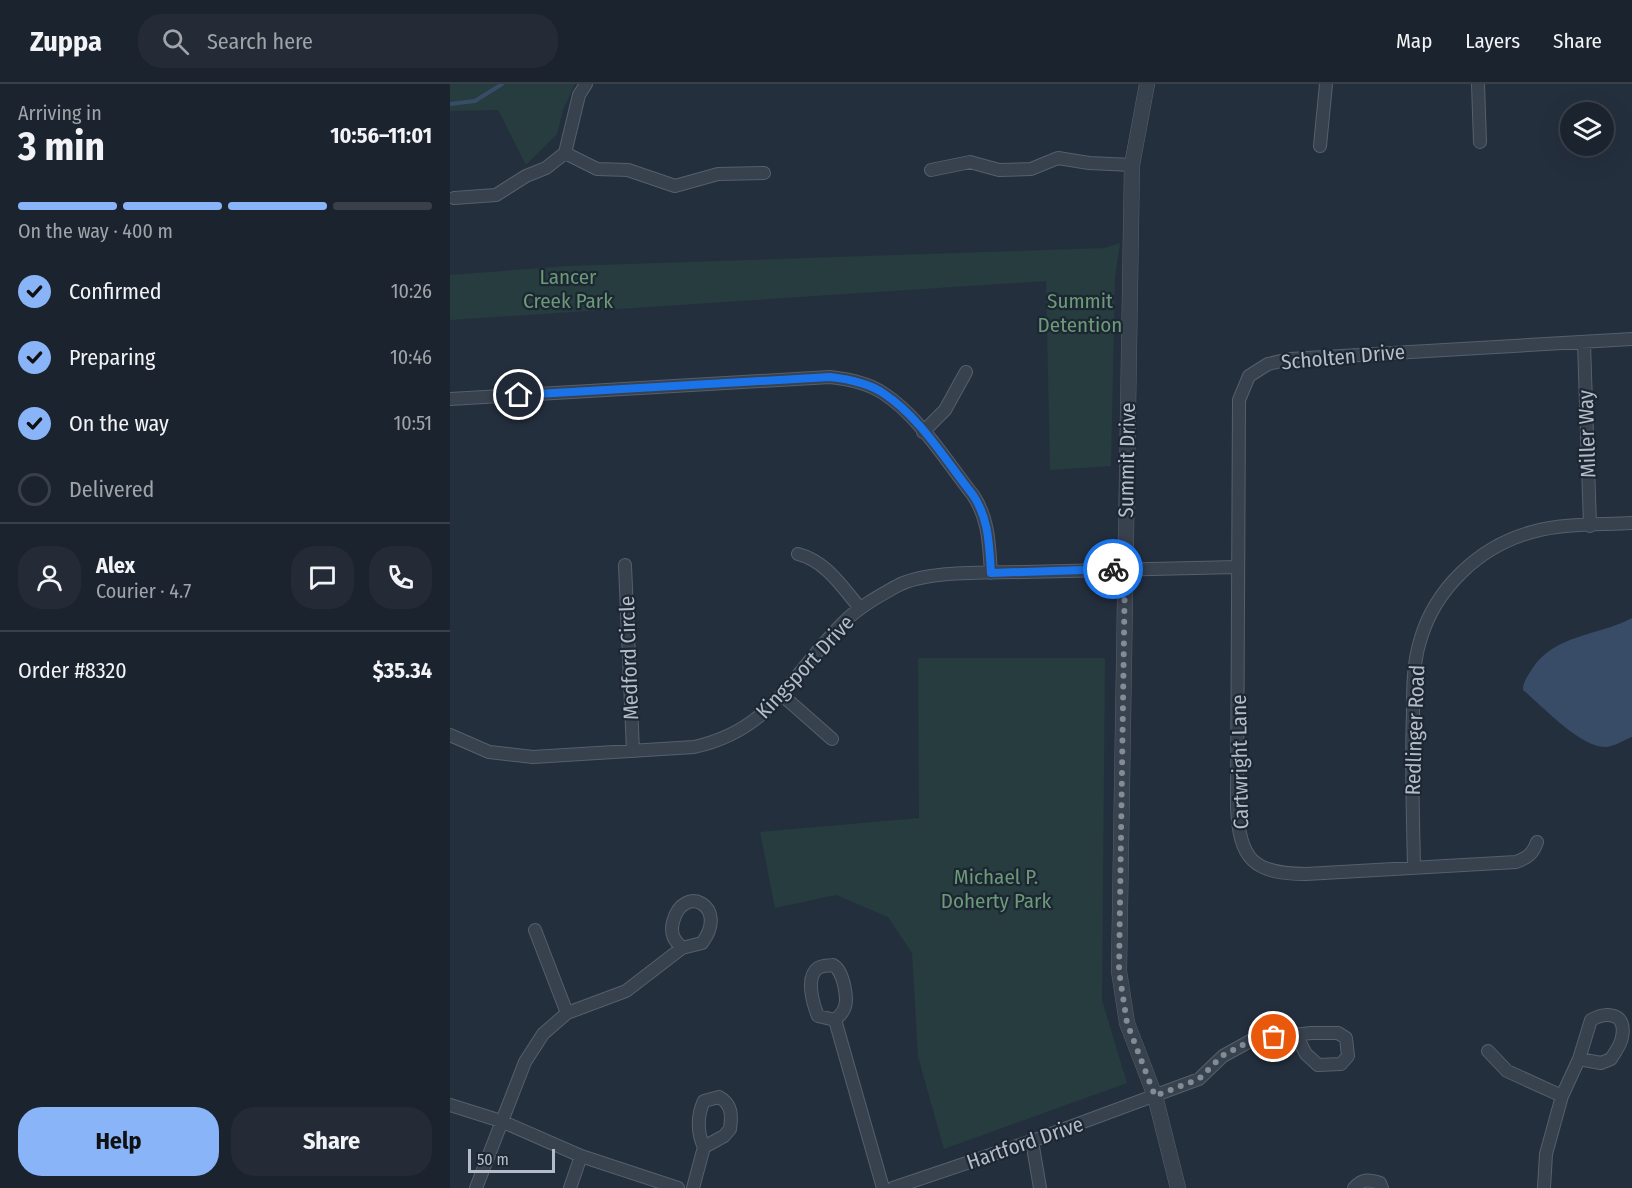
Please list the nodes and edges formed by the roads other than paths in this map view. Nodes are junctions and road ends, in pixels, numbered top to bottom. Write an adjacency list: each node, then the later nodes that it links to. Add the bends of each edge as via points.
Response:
1 (586, 84): 7 (street, via 579,95)
2 (1148, 84): 8 (street, Summit Drive)
3 (1326, 84): 6 (street)
4 (1478, 84): 5 (street)
5 (1479, 142)
6 (1320, 146)
7 (565, 153): 10 (street, via 597,169 628,170 675,186 718,174); 11 (street, via 496,195)
8 (1132, 165): 9 (street, via 1058,158 1030,169 999,170 970,162); 22 (street, Summit Drive)
9 (931, 170)
10 (764, 173)
11 (454, 198)
12 (1632, 339): 13 (street, Scholten Drive)
13 (1584, 343): 18 (street, Miller Way); 21 (street, Scholten Drive, via 1290,359 1268,364 1249,376 1239,400)
14 (966, 372): 16 (street, via 945,410)
15 (450, 399): 16 (street, via 830,377 882,392)
16 (923, 432): 23 (street, via 981,506 989,536)
17 (1632, 523): 18 (street, Redlinger Road)
18 (1590, 526): 30 (street, Redlinger Road, via 1534,531 1504,542 1474,561 1452,582 1433,609 1420,640 1414,674)
19 (798, 554): 24 (street, via 811,557 828,570)
20 (625, 565): 28 (street, Medford Circle)
21 (1238, 567): 22 (street, Kingsport Drive); 30 (street, Cartwright Lane, via 1237,806 1241,841 1247,852 1262,868 1283,874)
22 (1125, 569): 23 (street, Kingsport Drive); 38 (street, Summit Drive, via 1119,971 1127,1023)
23 (991, 573): 24 (street, Kingsport Drive, via 919,578 899,584)
24 (860, 609): 25 (street, Kingsport Drive, via 844,622)
25 (782, 695): 27 (street); 28 (street, Kingsport Drive, via 746,728 719,740 684,749)
26 (450, 735): 28 (street, Kingsport Drive, via 489,752 510,755)
27 (832, 739)
28 (633, 751)
29 (1537, 842): 30 (street, Cartwright Lane, via 1527,858 1516,862)
30 (1414, 867)
31 (535, 930): 33 (street)
32 (682, 948): 33 (street, via 626,991)
33 (567, 1013): 41 (street, via 543,1034 525,1062)
34 (835, 1020): 49 (street)
35 (1296, 1035): 38 (street, Hartford Drive, via 1252,1040 1222,1056 1199,1079)
36 (1488, 1051): 39 (street, via 1507,1071)
37 (1579, 1059): 39 (street)
38 (1155, 1096): 42 (street, Hartford Drive); 52 (street, Summit Drive)
39 (1562, 1096): 55 (street, via 1546,1154)
40 (450, 1105): 41 (street)
41 (501, 1120): 44 (street); 45 (street)
42 (1032, 1141): 50 (street, Hartford Drive); 51 (street)
43 (704, 1147): 48 (street)
44 (581, 1156): 46 (street); 47 (street)
45 (476, 1188)
46 (570, 1188)
47 (678, 1188)
48 (693, 1188)
49 (883, 1188)
50 (893, 1188)
51 (1040, 1188)
52 (1178, 1188)
53 (1354, 1188): 54 (street, via 1361,1181 1370,1180 1380,1183)
54 (1382, 1188)
55 (1544, 1188)

